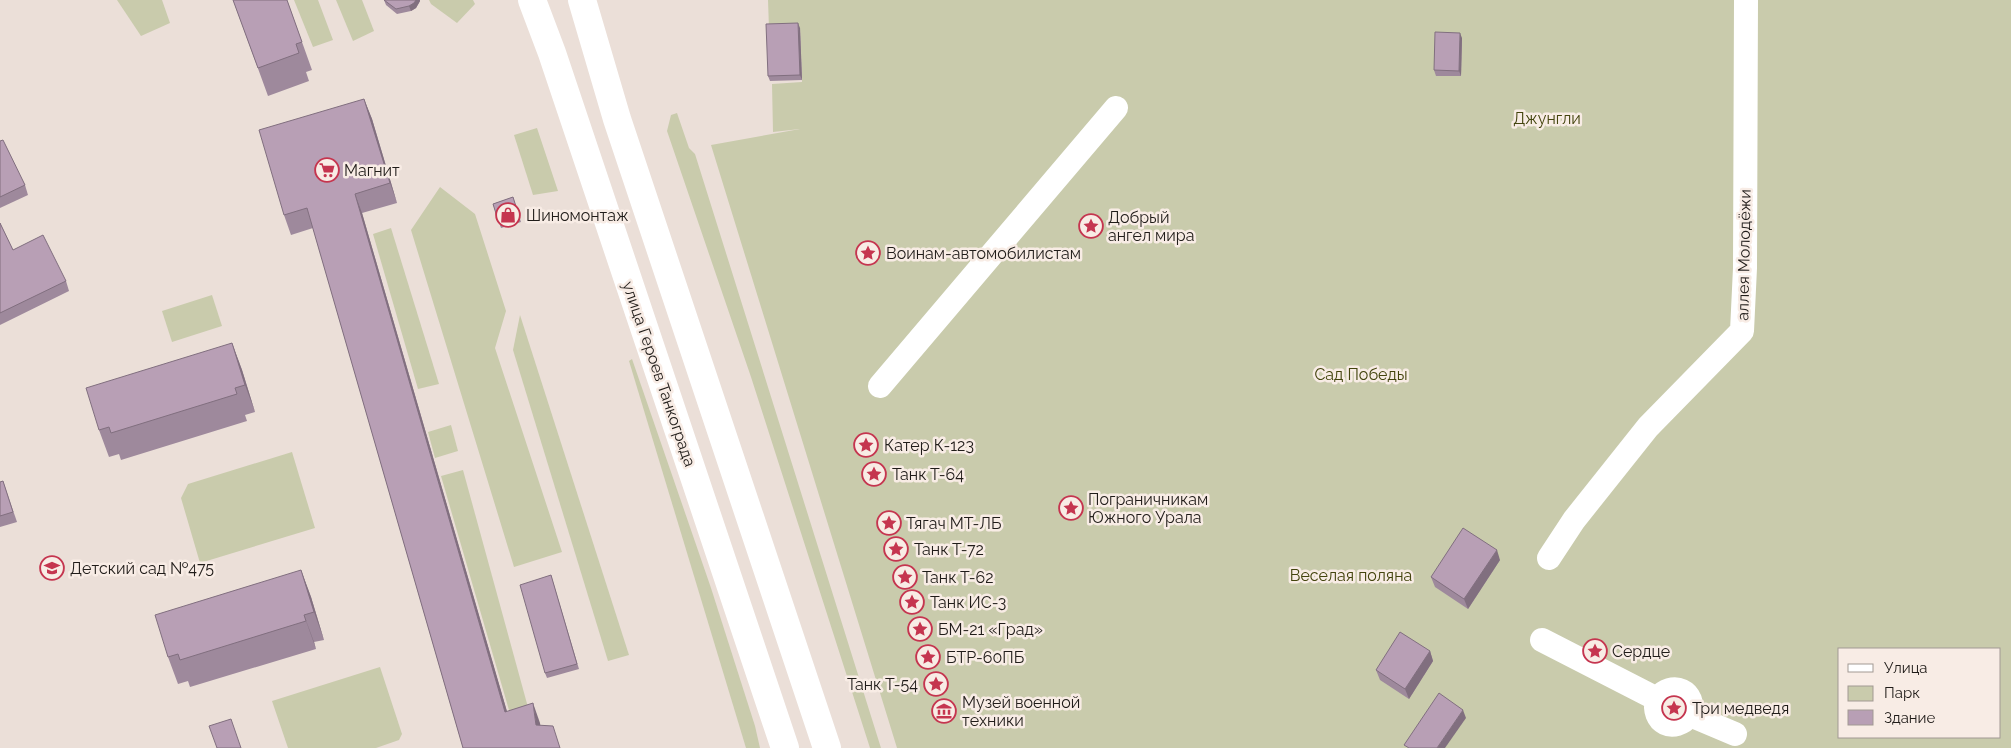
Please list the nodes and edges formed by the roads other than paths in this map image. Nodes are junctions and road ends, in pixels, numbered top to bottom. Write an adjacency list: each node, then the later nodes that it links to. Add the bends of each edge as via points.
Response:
1 (532, 0): 9 (main road, улица Героев Танкограда)
2 (582, 0): 10 (main road, via 617,119)
3 (1746, 0): 6 (street, аллея Молодёжи, via 1742,331 1648,427 1574,520)
4 (1116, 108): 5 (street)
5 (880, 386)
6 (1549, 558)
7 (1542, 640): 8 (street, via 1657,699 1663,692 1681,690 1690,698 1690,715)
8 (1735, 734)
9 (785, 748)
10 (828, 748)

